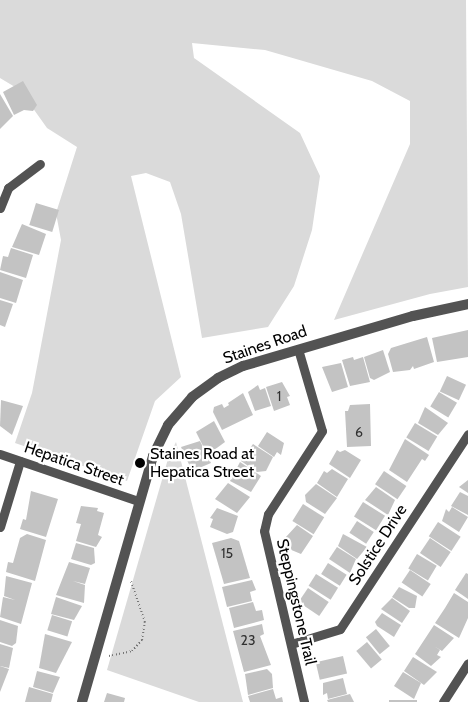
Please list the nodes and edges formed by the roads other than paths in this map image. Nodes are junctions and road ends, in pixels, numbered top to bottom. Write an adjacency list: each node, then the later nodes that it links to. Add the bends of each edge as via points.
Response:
1 (40, 164): 2 (street, via 8,188)
2 (0, 208)
3 (468, 304): 4 (street, Staines Road)
4 (298, 349): 8 (street, Staines Road, via 229,372 192,397 162,436); 10 (street, Steppingstone Trail, via 322,431 268,514 264,531)
5 (468, 434): 10 (street, Solstice Drive, via 340,629)
6 (0, 454): 7 (street, Hepatica Street)
7 (20, 461): 8 (street, Hepatica Street); 9 (street)
8 (138, 501): 12 (street, Staines Road)
9 (0, 527)
10 (291, 644): 13 (street, Steppingstone Trail)
11 (468, 663): 14 (street)
12 (82, 702)
13 (304, 702)
14 (443, 702)

